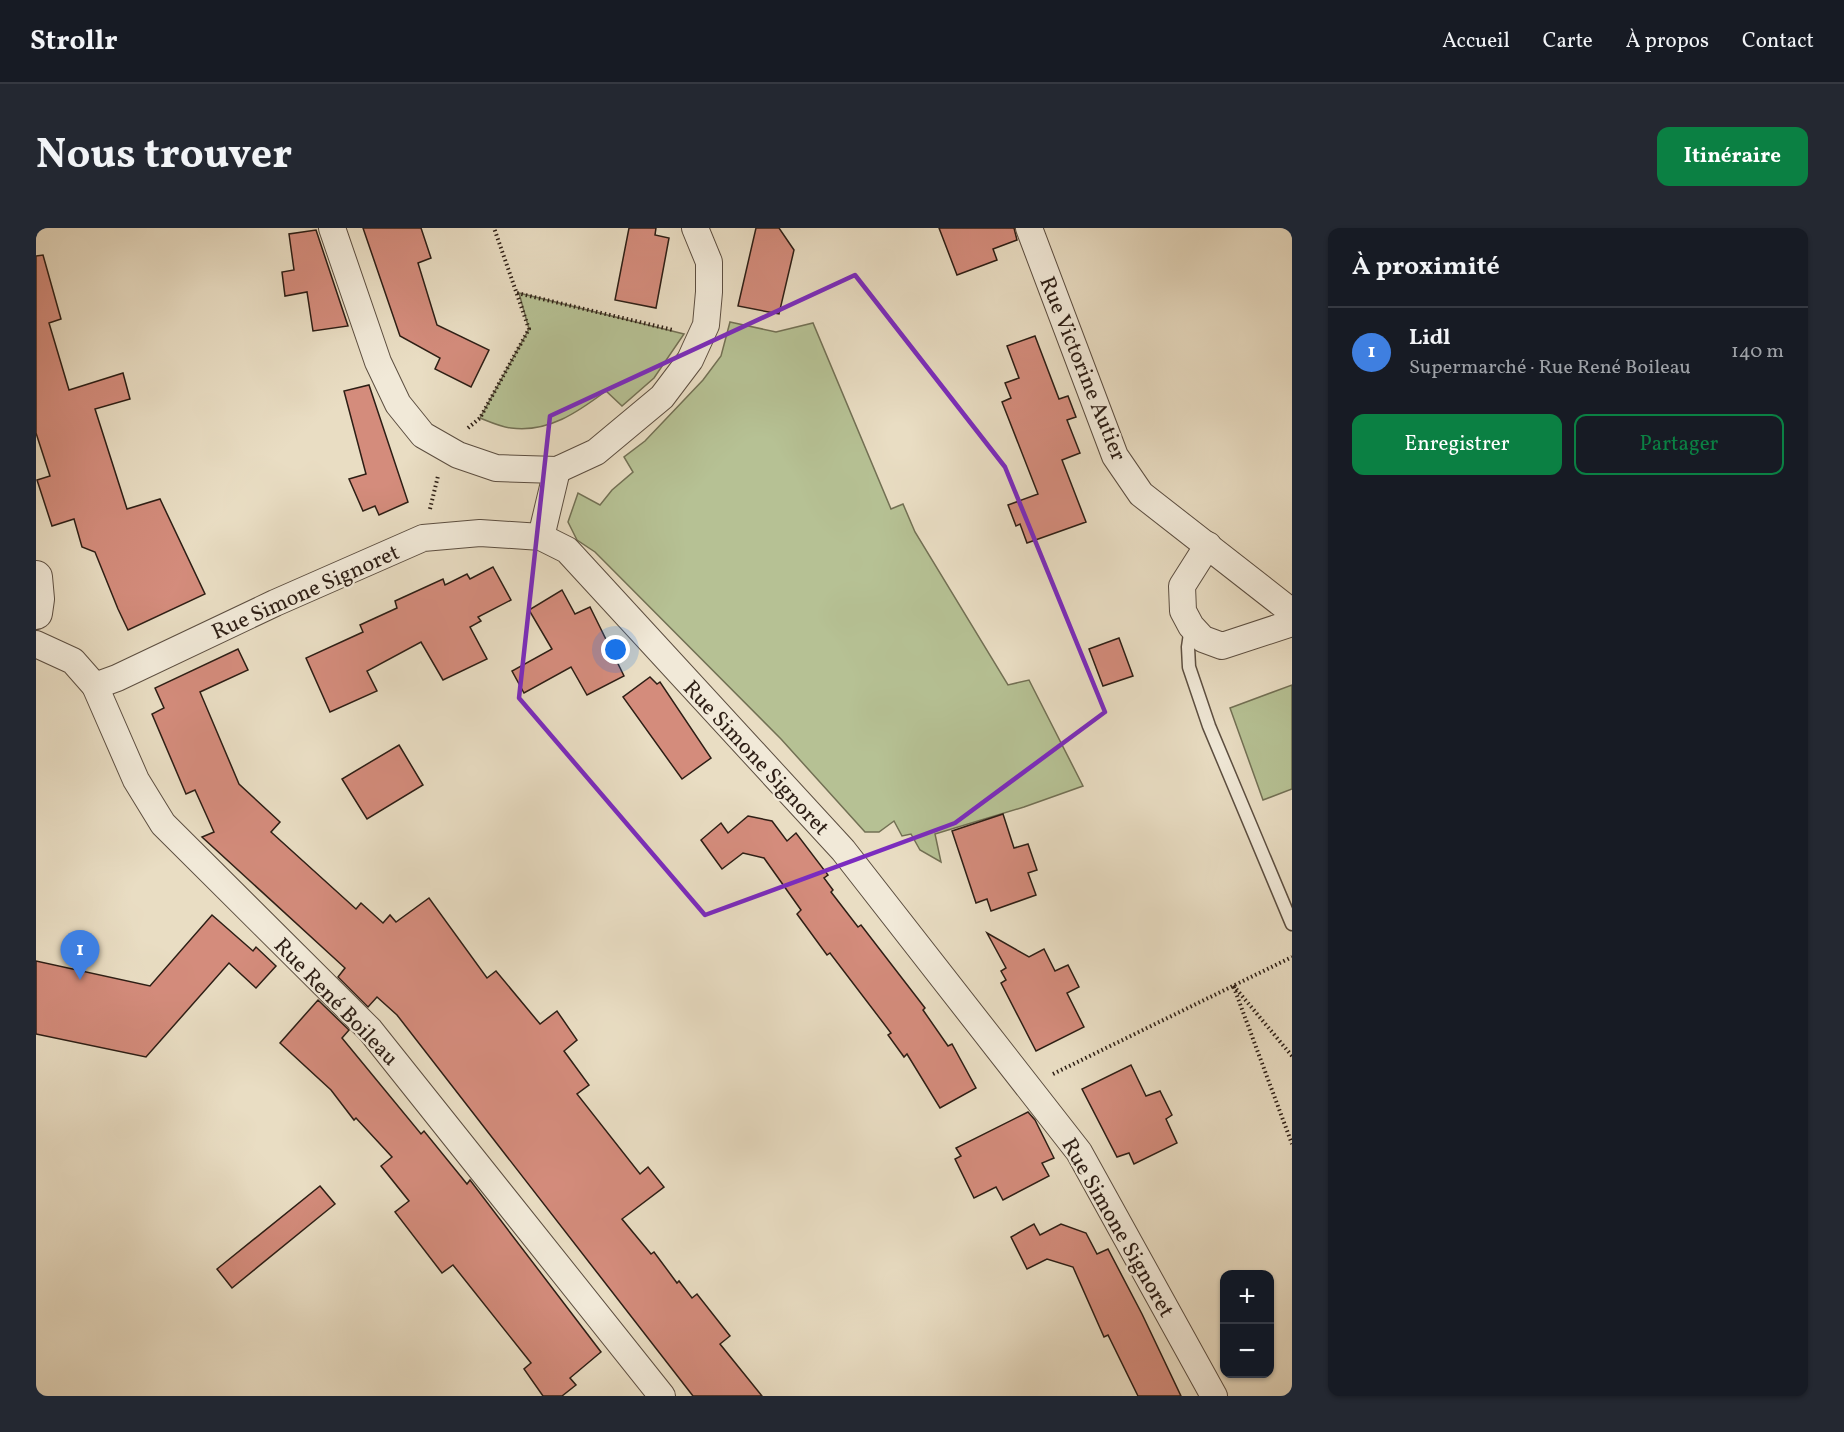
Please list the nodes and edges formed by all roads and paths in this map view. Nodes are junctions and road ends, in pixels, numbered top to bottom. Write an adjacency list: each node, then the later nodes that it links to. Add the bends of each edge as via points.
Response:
1 (332, 228): 7 (street, via 378,362 398,404 423,435)
2 (494, 228): 5 (path)
3 (695, 228): 6 (street, via 709,262 706,325)
4 (1029, 228): 11 (street, Rue Victorine Autier, via 1115,456 1142,494)
5 (517, 292): 6 (path); 7 (path, via 529,329 480,418)
6 (700, 337): 8 (street, via 690,360 662,397 596,452)
7 (446, 448): 8 (street, via 496,468); 10 (path)
8 (557, 470): 9 (street)
9 (540, 537): 10 (street, Rue Simone Signoret, via 480,533); 23 (street, Rue Simone Signoret, via 567,550 843,850)
10 (423, 538): 18 (street, Rue Simone Signoret)
11 (1208, 545): 13 (street, Rue Victorine Autier); 16 (street, via 1182,586 1183,611)
12 (36, 577): 14 (street)
13 (1292, 612)
14 (36, 613)
15 (1292, 623): 16 (street, via 1222,646 1203,639)
16 (1191, 626): 19 (lane, via 1189,667 1209,726)
17 (36, 644): 18 (street, Rue René Boileau, via 73,661)
18 (95, 686): 25 (street, Rue René Boileau, via 136,780 163,824 370,1030)
19 (1292, 924)
20 (1292, 957): 21 (path)
21 (1233, 985): 22 (path); 23 (path); 24 (path)
22 (1292, 1056)
23 (1028, 1086): 26 (street, Rue Simone Signoret, via 1079,1152)
24 (1292, 1144)
25 (662, 1396)
26 (1214, 1396)

